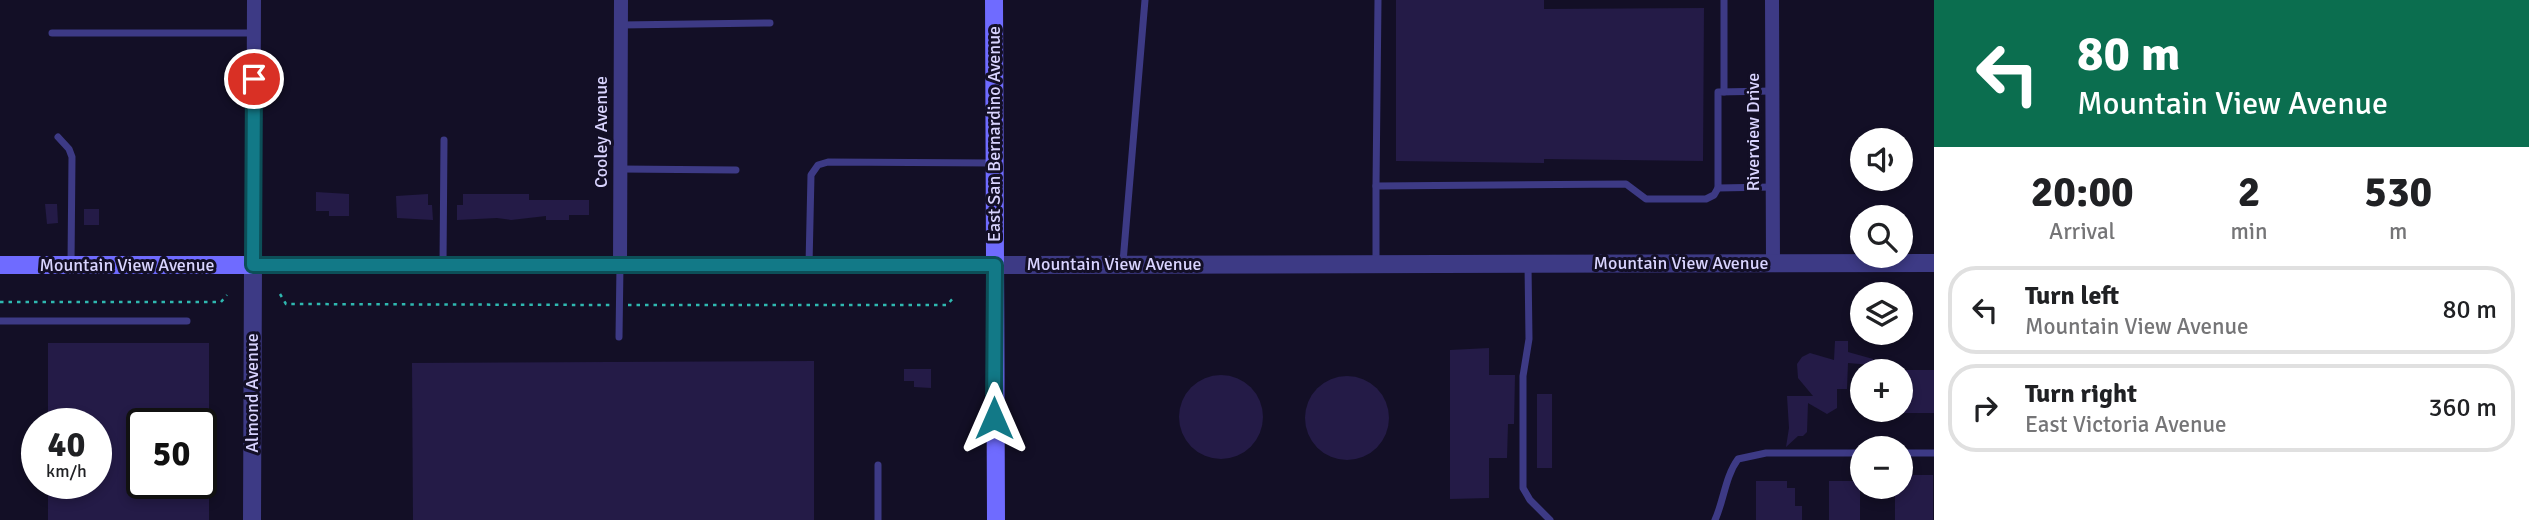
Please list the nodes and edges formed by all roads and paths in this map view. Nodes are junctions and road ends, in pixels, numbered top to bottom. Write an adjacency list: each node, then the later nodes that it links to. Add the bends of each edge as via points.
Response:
1 (254, 0): 11 (street)
2 (621, 0): 9 (street, Cooley Avenue)
3 (994, 0): 16 (main road, East San Bernardino Avenue)
4 (1145, 0): 22 (lane)
5 (1378, 0): 19 (lane)
6 (1724, 0): 13 (lane)
7 (1772, 0): 12 (street, Riverview Drive)
8 (770, 23): 9 (lane)
9 (621, 25): 17 (street, Cooley Avenue)
10 (52, 33): 11 (lane)
11 (254, 33): 29 (street)
12 (1772, 91): 13 (lane); 20 (street, Riverview Drive)
13 (1724, 92): 21 (lane, via 1718,92)
14 (58, 137): 28 (lane, via 72,157)
15 (444, 140): 30 (lane)
16 (995, 163): 32 (main road, East San Bernardino Avenue); 33 (lane, via 828,162 818,166 811,174)
17 (620, 169): 18 (lane); 31 (street, Cooley Avenue)
18 (736, 170)
19 (1376, 186): 21 (lane, via 1626,184 1646,199 1706,199); 25 (lane)
20 (1772, 187): 21 (lane); 23 (street, Riverview Drive)
21 (1718, 188)
22 (1123, 263): 25 (street, Mountain View Avenue); 32 (street, Mountain View Avenue)
23 (1773, 263): 24 (street, Mountain View Avenue); 26 (street, Mountain View Avenue)
24 (1934, 263)
25 (1376, 264): 26 (street, Mountain View Avenue)
26 (1528, 264): 46 (lane, via 1523,488)
27 (0, 265): 28 (main road, Mountain View Avenue)
28 (71, 265): 29 (main road, Mountain View Avenue)
29 (253, 265): 30 (main road, Mountain View Avenue); 43 (street, Almond Avenue)
30 (443, 265): 31 (main road, Mountain View Avenue)
31 (620, 265): 33 (main road, Mountain View Avenue); 38 (lane)
32 (995, 265): 33 (main road, Mountain View Avenue); 45 (main road, East San Bernardino Avenue)
33 (809, 266)
34 (228, 295): 35 (path, via 221,302)
35 (0, 302)
36 (0, 321): 37 (lane)
37 (187, 321)
38 (619, 337)
39 (1850, 453): 47 (lane, via 1756,453 1738,459 1729,472)
40 (1913, 453): 41 (lane)
41 (1934, 453)
42 (878, 465): 44 (lane)
43 (252, 520)
44 (878, 520)
45 (996, 520)
46 (1550, 520)
47 (1715, 520)

